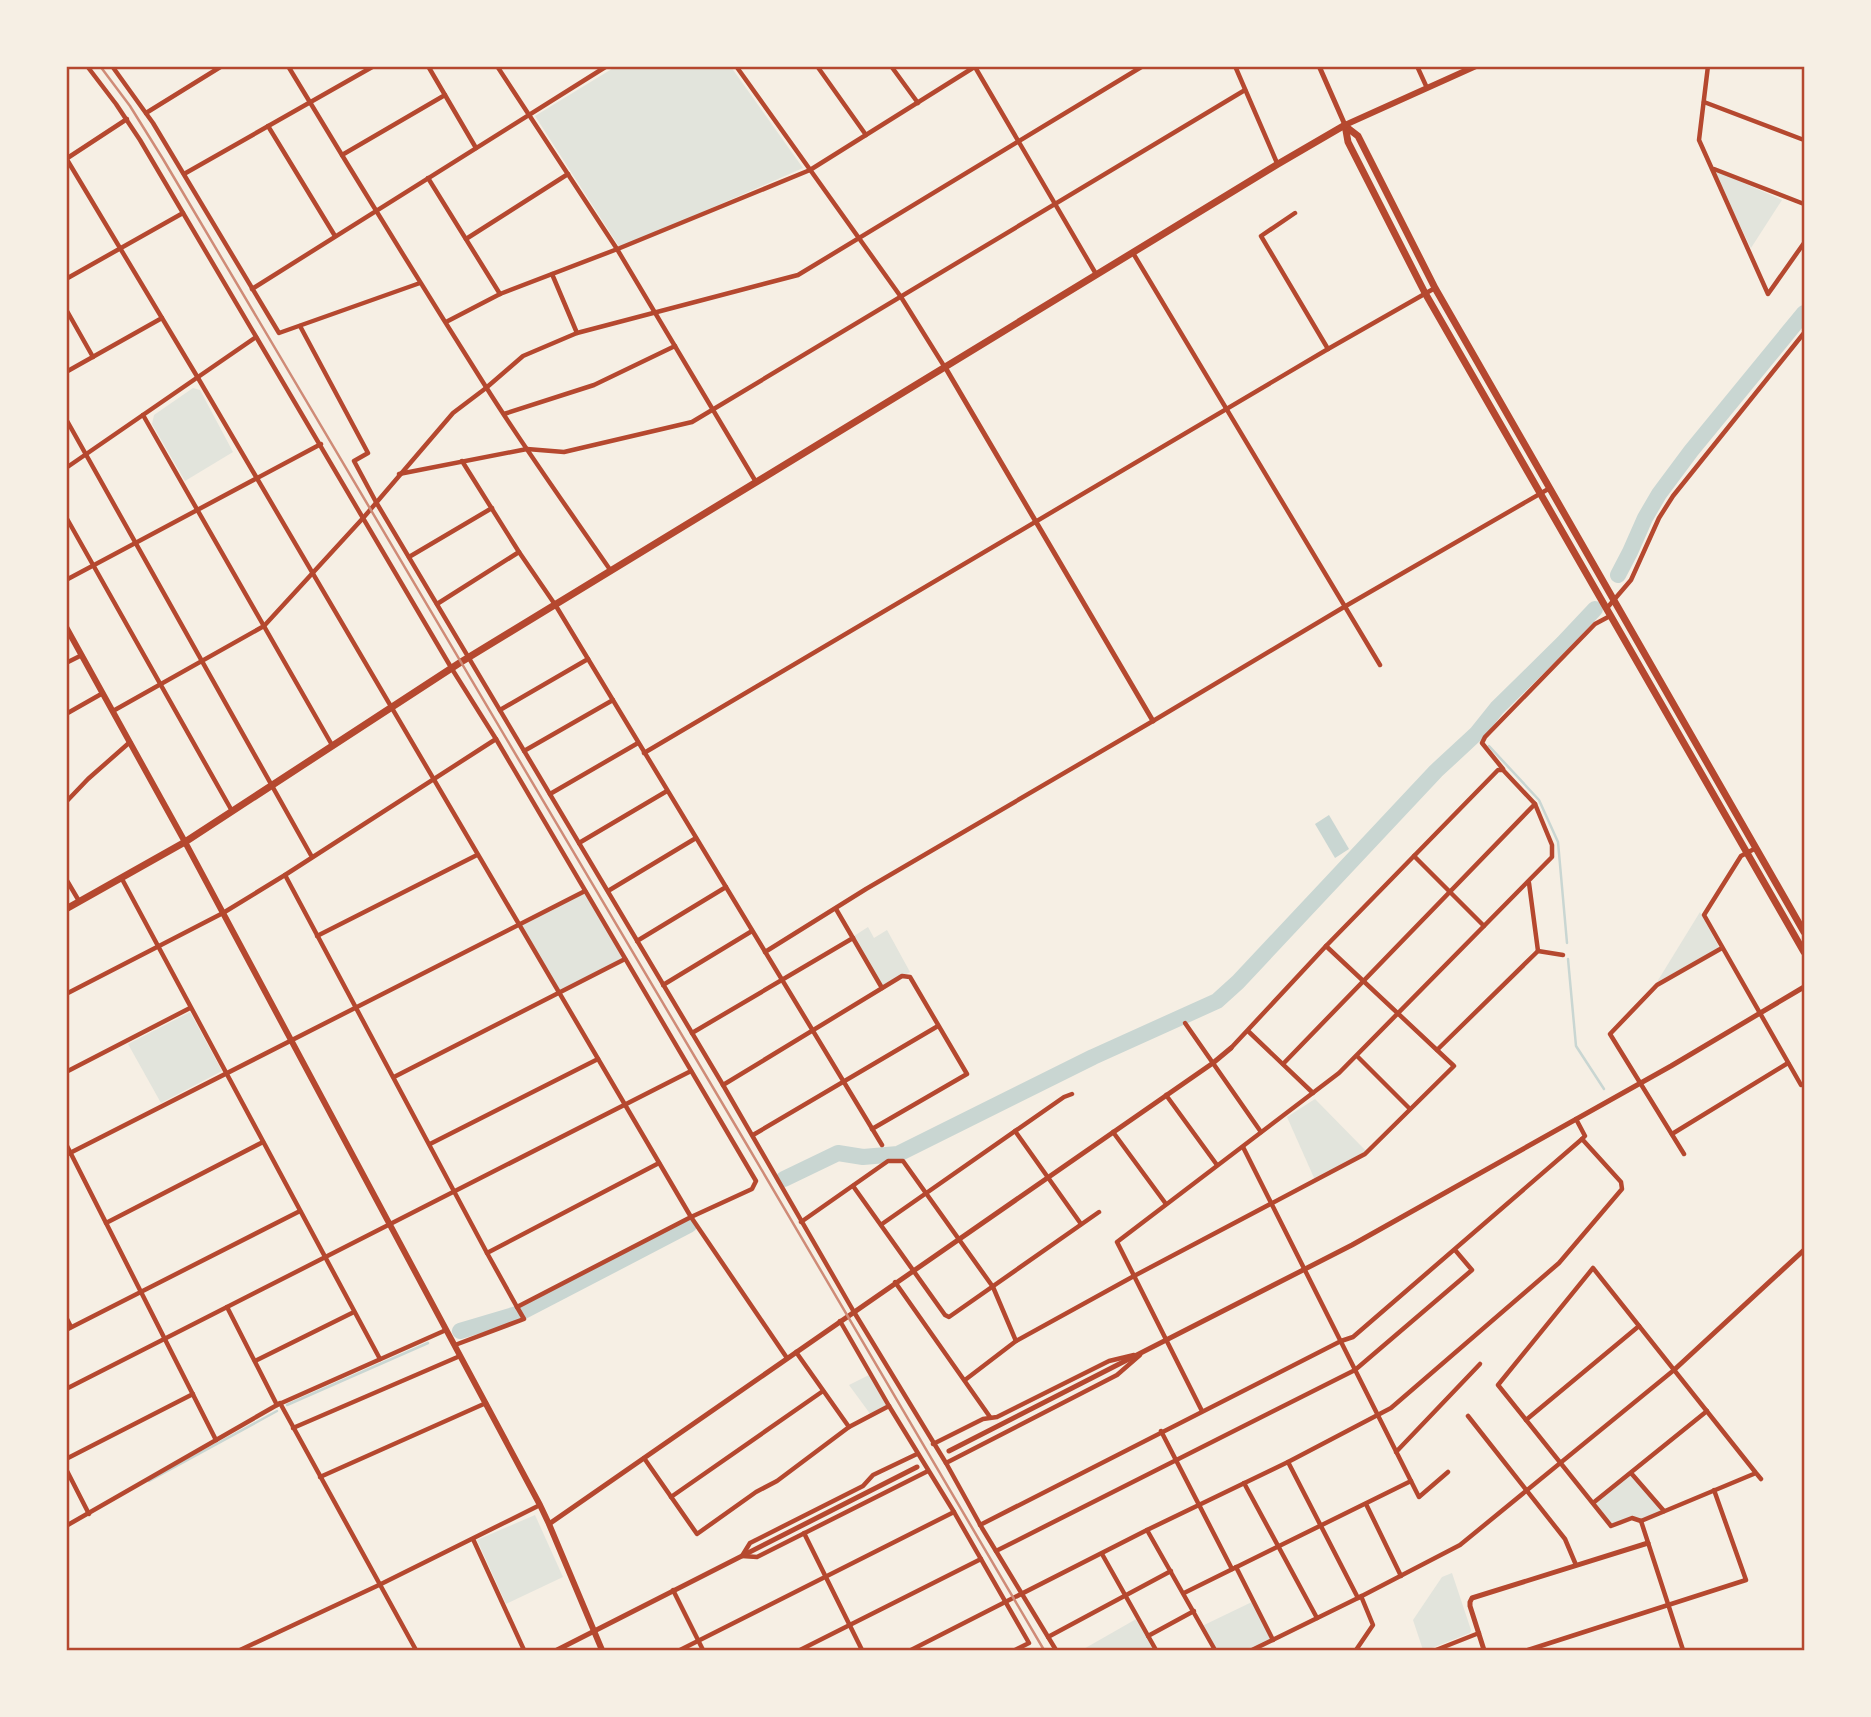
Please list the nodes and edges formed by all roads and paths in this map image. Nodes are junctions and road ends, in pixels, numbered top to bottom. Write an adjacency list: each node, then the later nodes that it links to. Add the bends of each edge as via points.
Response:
1 (87, 66): 27 (street)
2 (112, 66): 25 (street)
3 (222, 66): 25 (street)
4 (288, 66): 24 (street)
5 (374, 66): 24 (street)
6 (428, 66): 21 (street)
7 (497, 66): 26 (street)
8 (607, 66): 26 (street)
9 (736, 66): 38 (street)
10 (817, 66): 30 (street)
11 (891, 66): 23 (street)
12 (1143, 66): 32 (street)
13 (1235, 66): 20 (street)
14 (1319, 66): 28 (street)
15 (1417, 66): 19 (street)
16 (1476, 66): 19 (main road)
17 (1708, 66): 22 (street)
18 (975, 67): 23 (street); 32 (street)
19 (1427, 89): 28 (main road)
20 (1245, 90): 36 (street); 42 (street)
21 (444, 94): 33 (street); 34 (street)
22 (1704, 102): 31 (street); 37 (street, via 1699,140)
23 (918, 103): 30 (street)
24 (310, 104): 29 (street); 34 (street)
25 (146, 113): 39 (street)
26 (529, 115): 33 (street); 40 (street)
27 (127, 119): 35 (street); 45 (street)
28 (1345, 125): 36 (highway); 58 (highway, via 1358,136); 61 (highway, via 1348,142)
29 (268, 126): 39 (street); 47 (street)
30 (866, 135): 38 (street)
31 (1804, 140)
32 (1018, 142): 42 (street); 48 (street)
33 (476, 148): 41 (street)
34 (342, 155): 44 (street)
35 (67, 158): 51 (street)
36 (1278, 164): 53 (highway)
37 (1712, 169): 43 (street); 50 (street, via 1768,294)
38 (810, 170): 48 (street); 52 (street)
39 (184, 174): 59 (street)
40 (568, 174): 49 (street); 52 (street)
41 (428, 178): 44 (street); 49 (street)
42 (1054, 204): 55 (street); 62 (street)
43 (1804, 204)
44 (376, 211): 47 (street); 57 (street)
45 (183, 213): 51 (street); 70 (street)
46 (1295, 213): 72 (street, via 1261,236)
47 (335, 236): 59 (street)
48 (859, 238): 62 (street); 64 (street, via 798,275)
49 (466, 239): 60 (street)
50 (1804, 243)
51 (121, 249): 56 (street); 65 (street)
52 (617, 249): 54 (street); 64 (street)
53 (1133, 253): 55 (highway); 79 (street)
54 (552, 274): 60 (street); 69 (street)
55 (1096, 275): 74 (highway)
56 (66, 279)
57 (420, 283): 66 (street); 67 (street)
58 (1435, 288): 61 (street); 91 (highway)
59 (252, 289): 67 (street, via 279,333)
60 (500, 293): 66 (street)
61 (1425, 293): 72 (street); 92 (highway)
62 (901, 297): 74 (street); 78 (street)
63 (67, 311): 73 (street)
64 (654, 312): 69 (street); 71 (street)
65 (162, 317): 73 (street); 76 (street)
66 (446, 322): 77 (street)
67 (300, 326): 93 (street, via 368,453 354,461)
68 (1804, 332): 106 (street, via 1665,507 1631,580)
69 (577, 333): 77 (street, via 523,356)
70 (256, 338): 76 (street); 83 (street)
71 (674, 346): 78 (street); 80 (street, via 594,385)
72 (1328, 349): 79 (street)
73 (93, 357): 75 (street)
74 (945, 367): 90 (highway); 98 (street)
75 (66, 372)
76 (198, 378): 81 (street); 89 (street)
77 (486, 388): 80 (street); 88 (street, via 453,413)
78 (713, 410): 84 (street, via 692,422 564,452); 90 (street)
79 (1226, 410): 98 (street); 109 (street)
80 (504, 414): 84 (street)
81 (143, 415): 85 (street); 95 (street)
82 (66, 419): 85 (street)
83 (321, 444): 89 (street); 97 (street)
84 (527, 449): 86 (street); 103 (street)
85 (86, 454): 87 (street); 99 (street)
86 (462, 461): 88 (street); 94 (street)
87 (66, 468)
88 (399, 474): 93 (street)
89 (257, 479): 95 (street); 104 (street)
90 (755, 482): 103 (highway)
91 (1550, 488): 92 (street); 106 (highway)
92 (1541, 493): 109 (street); 110 (highway)
93 (376, 502): 97 (street); 101 (street)
94 (492, 508): 100 (street); 101 (street)
95 (198, 510): 99 (street); 111 (street)
96 (66, 517): 102 (street)
97 (363, 517): 104 (street); 119 (street)
98 (1036, 522): 127 (street); 133 (street)
99 (137, 543): 102 (street); 116 (street)
100 (519, 552): 107 (street); 108 (street)
101 (409, 557): 107 (street)
102 (94, 565): 105 (street); 120 (street)
103 (611, 571): 108 (highway)
104 (313, 573): 111 (street); 123 (street)
105 (66, 580)
106 (1615, 600): 110 (street); 134 (highway)
107 (437, 604): 114 (street)
108 (556, 606): 114 (highway); 115 (street)
109 (1344, 607): 118 (street); 127 (street)
110 (1608, 612): 135 (highway); 136 (street, via 1485,737 1482,743)
111 (264, 626): 116 (street); 131 (street)
112 (66, 628): 113 (main road)
113 (82, 654): 117 (street); 121 (main road)
114 (469, 658): 119 (highway); 125 (street)
115 (588, 659): 122 (street); 125 (street)
116 (202, 661): 120 (street); 138 (street)
117 (66, 663)
118 (1380, 665)
119 (452, 669): 123 (highway); 128 (street)
120 (161, 684): 124 (street); 143 (street)
121 (103, 693): 124 (main road); 126 (street)
122 (613, 700): 130 (street); 132 (street)
123 (391, 708): 131 (highway); 137 (street)
124 (113, 710): 129 (main road)
125 (500, 710): 132 (street)
126 (66, 714)
127 (1153, 721): 162 (street)
128 (496, 739): 137 (street); 157 (street)
129 (130, 742): 141 (street); 145 (main road)
130 (638, 743): 133 (street); 140 (street)
131 (332, 746): 138 (highway)
132 (524, 751): 140 (street)
133 (644, 753): 139 (street)
134 (1703, 753): 135 (street); 147 (highway)
135 (1696, 764): 148 (highway)
136 (1503, 770): 142 (street); 150 (street)
137 (433, 779): 149 (street); 151 (street)
138 (271, 785): 143 (highway); 151 (street)
139 (667, 791): 144 (street); 146 (street)
140 (550, 794): 146 (street)
141 (66, 802)
142 (1535, 804): 155 (street, via 1552,845 1552,858); 159 (street)
143 (232, 811): 145 (highway)
144 (696, 838): 156 (street); 158 (street)
145 (185, 842): 154 (highway); 163 (main road)
146 (579, 843): 158 (street)
147 (1757, 848): 148 (street); 167 (highway)
148 (1747, 853): 173 (street, via 1704,915); 176 (highway)
149 (477, 855): 164 (street); 168 (street)
150 (1414, 856): 159 (street); 171 (street)
151 (312, 857): 152 (street)
152 (285, 875): 163 (street); 168 (street)
153 (66, 879): 160 (street)
154 (122, 879): 160 (highway); 172 (street)
155 (1528, 882): 165 (street); 174 (street)
156 (726, 887): 166 (street); 170 (street)
157 (585, 891): 164 (street); 178 (street)
158 (608, 891): 170 (street)
159 (1449, 892): 165 (street); 180 (street)
160 (79, 902): 161 (highway)
161 (66, 909)
162 (836, 909): 169 (street); 175 (street)
163 (223, 913): 172 (street); 195 (main road)
164 (519, 925): 184 (street); 186 (street)
165 (1484, 926): 189 (street)
166 (752, 931): 175 (street); 181 (street)
167 (1804, 932)
168 (317, 936): 186 (street)
169 (853, 939): 179 (street); 183 (street)
170 (637, 941): 181 (street)
171 (1326, 946): 180 (street); 193 (street)
172 (157, 947): 185 (street); 187 (street)
173 (1722, 948): 188 (street); 208 (street, via 1657,985 1610,1034)
174 (1538, 951): 177 (street); 197 (street)
175 (765, 952): 179 (street)
176 (1804, 952)
177 (1563, 955)
178 (625, 959): 184 (street); 203 (street)
179 (782, 979): 192 (street); 194 (street)
180 (1363, 981): 189 (street); 202 (street)
181 (663, 985): 194 (street)
182 (1804, 986): 188 (street)
183 (882, 988): 191 (street, via 902,976 910,978); 192 (street)
184 (559, 993): 199 (street); 206 (street)
185 (66, 994)
186 (356, 1007): 195 (street); 206 (street)
187 (190, 1008): 204 (street); 205 (street)
188 (1760, 1013): 201 (street); 208 (street)
189 (1398, 1014): 197 (street); 198 (street)
190 (1185, 1023): 200 (street)
191 (938, 1026): 207 (street); 217 (street, via 967,1074)
192 (812, 1030): 207 (street); 209 (street)
193 (1248, 1031): 196 (street); 202 (street)
194 (692, 1033): 209 (street)
195 (291, 1040): 205 (street); 244 (main road)
196 (1231, 1048): 200 (street)
197 (1437, 1050): 215 (street, via 1454,1066)
198 (1357, 1056): 211 (street); 215 (street)
199 (598, 1059): 214 (street); 226 (street)
200 (1213, 1063): 213 (street); 220 (street)
201 (1788, 1063): 210 (street); 221 (street)
202 (1283, 1064): 211 (street)
203 (691, 1071): 214 (street); 241 (street, via 756,1181 752,1189)
204 (66, 1072)
205 (226, 1074): 224 (street); 229 (street)
206 (394, 1077): 226 (street)
207 (844, 1083): 217 (street); 222 (street)
208 (1640, 1083): 216 (street); 221 (street)
209 (723, 1085): 222 (street)
210 (1801, 1085)
211 (1313, 1093): 220 (street)
212 (1072, 1094): 218 (street)
213 (1165, 1094): 219 (street); 232 (street)
214 (625, 1105): 231 (street); 235 (street)
215 (1410, 1109): 238 (street, via 1366,1154)
216 (1576, 1119): 223 (street, via 1585,1136); 252 (street)
217 (872, 1129): 227 (street)
218 (1015, 1131): 233 (street); 236 (street)
219 (1113, 1132): 233 (street); 237 (street)
220 (1261, 1132): 228 (street)
221 (1672, 1134): 230 (street)
222 (752, 1135): 242 (street)
223 (1582, 1139): 248 (street); 290 (street, via 1621,1182 1622,1189 1559,1263 1391,1408)
224 (263, 1142): 239 (street); 243 (street)
225 (66, 1144): 229 (street)
226 (430, 1144): 235 (street)
227 (882, 1145)
228 (1243, 1147): 232 (street); 238 (street)
229 (68, 1154): 243 (street)
230 (1684, 1154)
231 (659, 1163): 241 (street); 250 (street)
232 (1217, 1165): 237 (street)
233 (1048, 1177): 246 (street); 247 (street)
234 (853, 1186): 236 (street, via 888,1161 903,1161); 242 (street); 245 (street)
235 (454, 1191): 244 (street); 250 (street)
236 (927, 1193): 245 (street); 247 (street)
237 (1166, 1204): 254 (street, via 1117,1242)
238 (1271, 1204): 252 (street); 254 (street)
239 (300, 1211): 251 (street); 257 (street)
240 (1099, 1212): 246 (street)
241 (691, 1217): 259 (street); 275 (street)
242 (802, 1222): 261 (street)
243 (106, 1223): 257 (street)
244 (390, 1224): 251 (street); 266 (main road)
245 (882, 1224): 253 (street)
246 (1081, 1224): 256 (street)
247 (959, 1240): 253 (street); 256 (street)
248 (1455, 1250): 270 (street, via 1353,1337); 279 (street, via 1472,1270)
249 (1804, 1250): 280 (street)
250 (487, 1253): 259 (street)
251 (325, 1257): 258 (street); 260 (street)
252 (1306, 1269): 268 (street); 270 (street)
253 (914, 1270): 255 (street); 256 (street, via 950,1317)
254 (1134, 1276): 268 (street); 269 (street)
255 (895, 1282): 261 (street); 281 (street)
256 (993, 1287): 269 (street)
257 (141, 1292): 265 (street); 267 (street)
258 (227, 1307): 267 (street); 277 (street)
259 (517, 1307): 271 (street, via 524,1319)
260 (354, 1312): 276 (street); 277 (street)
261 (854, 1312): 263 (street); 298 (street)
262 (66, 1317): 265 (street)
263 (840, 1321): 272 (street); 287 (street)
264 (1639, 1326): 280 (street); 293 (street); 293 (street, via 1593,1268 1497,1385)
265 (69, 1329)
266 (447, 1330): 271 (main road); 276 (street)
267 (164, 1339): 282 (street); 284 (street)
268 (1168, 1340): 273 (street); 288 (street)
269 (1016, 1341): 281 (street)
270 (1341, 1341): 279 (street); 288 (street)
271 (455, 1345): 274 (main road)
272 (796, 1352): 275 (street); 283 (street)
273 (1142, 1353): 292 (street, via 1109,1361); 299 (street); 307 (street, via 1117,1375)
274 (460, 1356): 285 (main road); 295 (street)
275 (788, 1358): 302 (street)
276 (380, 1359): 286 (street)
277 (255, 1362): 286 (street)
278 (1480, 1364): 300 (street)
279 (1355, 1370): 290 (street); 304 (street)
280 (1674, 1370): 289 (street); 306 (street)
281 (965, 1380): 292 (street)
282 (66, 1389)
283 (823, 1391): 294 (street); 320 (street)
284 (193, 1394): 297 (street); 303 (street)
285 (486, 1403): 314 (street); 324 (main road)
286 (279, 1404): 295 (street); 297 (street)
287 (889, 1406): 294 (street); 301 (street)
288 (1202, 1410): 296 (street)
289 (1707, 1411): 312 (street); 313 (street)
290 (1377, 1415): 300 (street); 305 (street)
291 (1468, 1416): 319 (street)
292 (990, 1417): 298 (street)
293 (1526, 1420): 306 (street)
294 (849, 1427): 320 (street, via 697,1534)
295 (293, 1428): 314 (street)
296 (1161, 1432): 304 (street); 330 (street)
297 (216, 1440): 327 (street)
298 (933, 1444): 307 (street)
299 (949, 1451)
300 (1396, 1452): 316 (street)
301 (917, 1454): 310 (street); 340 (street, via 750,1543)
302 (644, 1458): 320 (street); 329 (street)
303 (66, 1459)
304 (1176, 1460): 322 (street); 338 (street)
305 (1288, 1461): 317 (street); 332 (street)
306 (1561, 1462): 319 (street); 321 (street)
307 (946, 1463): 330 (street)
308 (917, 1467): 340 (street)
309 (66, 1469): 327 (street)
310 (928, 1471): 326 (street); 334 (street)
311 (1448, 1472): 316 (street, via 1419,1497)
312 (1631, 1473): 321 (street); 325 (street)
313 (1756, 1473): 315 (street); 318 (street)
314 (320, 1477): 347 (street)
315 (1761, 1479)
316 (1411, 1482): 323 (street)
317 (1244, 1483): 322 (street); 337 (street)
318 (1714, 1490): 325 (street); 354 (street, via 1746,1580)
319 (1527, 1491): 342 (street, via 1565,1539); 345 (street, via 1460,1545)
320 (671, 1497)
321 (1593, 1503): 328 (street, via 1611,1526 1632,1518)
322 (1199, 1504): 333 (street); 343 (street)
323 (1366, 1504): 332 (street); 345 (street)
324 (540, 1505): 329 (main road); 335 (street)
325 (1664, 1511): 328 (street)
326 (954, 1512): 341 (street); 346 (street)
327 (89, 1514): 331 (street)
328 (1641, 1521): 336 (street)
329 (549, 1524): 358 (main road)
330 (980, 1525): 338 (street)
331 (66, 1526)
332 (1321, 1526): 337 (street); 352 (street)
333 (1147, 1530): 339 (street); 344 (street)
334 (803, 1533): 340 (street, via 757,1557); 346 (street)
335 (473, 1539): 347 (street); 366 (street)
336 (1648, 1543): 342 (street); 354 (street)
337 (1278, 1546): 343 (street); 356 (street)
338 (996, 1551): 350 (street)
339 (1102, 1554): 350 (street); 351 (street)
340 (742, 1556): 348 (street)
341 (981, 1559): 353 (street); 357 (street)
342 (1576, 1565): 359 (street, via 1472,1598 1470,1606)
343 (1234, 1568): 349 (street); 362 (street)
344 (1171, 1571): 349 (street); 351 (street)
345 (1401, 1576): 352 (street)
346 (825, 1577): 357 (street); 363 (street)
347 (379, 1585): 364 (street); 365 (street)
348 (673, 1590): 358 (street); 363 (street)
349 (1184, 1592): 355 (street)
350 (1022, 1594): 353 (street); 361 (street)
351 (1125, 1595): 360 (street); 361 (street)
352 (1360, 1597): 356 (street); 379 (street, via 1373,1625)
353 (1005, 1603): 373 (street); 374 (street, via 1029,1643)
354 (1669, 1606): 382 (street); 383 (street)
355 (1194, 1611): 360 (street); 377 (street)
356 (1317, 1618): 362 (street)
357 (849, 1625): 371 (street); 372 (street)
358 (595, 1631): 367 (street); 368 (main road)
359 (1479, 1633): 380 (street); 381 (street)
360 (1148, 1636): 376 (street)
361 (1048, 1637): 375 (street)
362 (1273, 1640): 378 (street)
363 (698, 1641): 369 (street); 370 (street)
364 (240, 1650)
365 (416, 1650)
366 (524, 1650)
367 (557, 1650)
368 (602, 1650)
369 (680, 1650)
370 (703, 1650)
371 (800, 1650)
372 (862, 1650)
373 (915, 1650)
374 (1015, 1650)
375 (1056, 1650)
376 (1156, 1650)
377 (1215, 1650)
378 (1252, 1650)
379 (1356, 1650)
380 (1436, 1650)
381 (1484, 1650)
382 (1528, 1650)
383 (1683, 1650)

